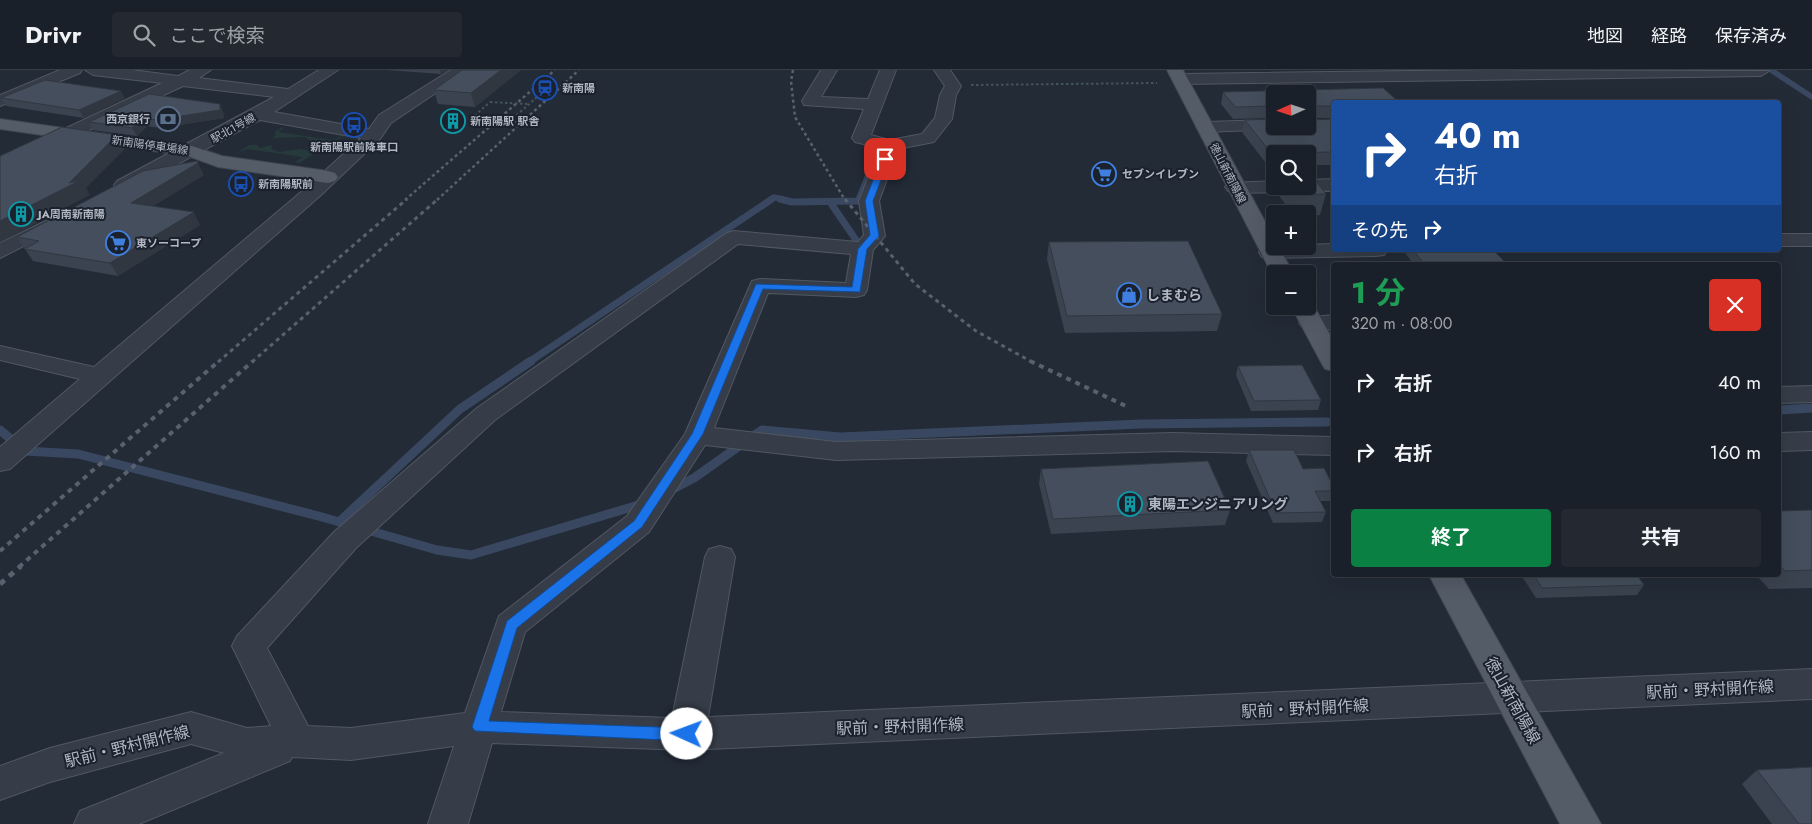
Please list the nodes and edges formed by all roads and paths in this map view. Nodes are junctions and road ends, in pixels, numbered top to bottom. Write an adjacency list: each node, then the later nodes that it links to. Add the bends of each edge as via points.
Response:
1 (74, 70): 17 (street)
2 (93, 70): 11 (street)
3 (203, 70): 11 (street)
4 (330, 70): 16 (street, 駅北1号線)
5 (462, 70): 29 (street, via 386,120)
6 (829, 70): 19 (street, via 810,101)
7 (888, 70): 19 (street)
8 (942, 70): 12 (street)
9 (1761, 71): 10 (street)
10 (1180, 77): 12 (path); 27 (main road, 徳山新南陽線)
11 (181, 81): 16 (street); 28 (street)
12 (953, 86): 30 (street, via 943,119 928,138)
13 (538, 88): 14 (path)
14 (546, 89): 15 (path); 18 (path)
15 (553, 89)
16 (289, 94): 20 (street, 駅北1号線)
17 (0, 101)
18 (529, 104): 21 (path, bridge, via 490,102); 23 (path)
19 (873, 104): 30 (street, via 861,138)
20 (258, 114): 29 (street); 31 (street, 駅北1号線)
21 (471, 119)
22 (500, 121): 23 (path)
23 (509, 122): 24 (path)
24 (517, 122)
25 (0, 124): 28 (main road, 新南陽停車場線)
26 (1266, 125): 27 (street)
27 (1205, 127): 37 (main road, 徳山新南陽線)
28 (69, 134): 31 (main road, 新南陽停車場線); 32 (street)
29 (374, 135): 33 (street)
30 (890, 145): 43 (street, via 869,201 875,236)
31 (192, 151): 33 (main road, 新南陽停車場線, via 218,161); 38 (street, 駅北1号線)
32 (0, 166)
33 (328, 177): 50 (street)
34 (1331, 185): 35 (street)
35 (1316, 186)
36 (1266, 187): 37 (street)
37 (1235, 188): 42 (main road, 徳山新南陽線)
38 (109, 194)
39 (67, 216): 46 (street)
40 (1781, 240): 41 (street)
41 (1812, 240)
42 (1266, 245)
43 (862, 249): 53 (street, via 856,290 760,286); 64 (street, via 734,237 486,414 345,540 249,646)
44 (1316, 251): 45 (street)
45 (1331, 251)
46 (0, 252)
47 (1316, 317): 49 (main road)
48 (0, 353): 50 (street)
49 (1331, 356)
50 (100, 376): 57 (street)
51 (1812, 394): 52 (street)
52 (1781, 395)
53 (698, 434): 56 (street, via 836,451 1174,442); 62 (street, via 638,524 511,625)
54 (1812, 441): 55 (street)
55 (1781, 442)
56 (1331, 446)
57 (0, 462)
58 (720, 558): 63 (street)
59 (1446, 577): 61 (main road, 徳山新南陽線)
60 (1812, 684): 61 (street, 駅前・野村開作線)
61 (1511, 698): 63 (street, 駅前・野村開作線); 68 (main road, 徳山新南陽線)
62 (480, 727): 63 (street, 駅前・野村開作線); 64 (street, 駅前・野村開作線, via 351,744); 67 (street)
63 (687, 734)
64 (297, 741): 65 (street, 駅前・野村開作線, via 247,744 190,728 50,765); 66 (street)
65 (0, 783)
66 (94, 824)
67 (448, 824)
68 (1581, 824)

